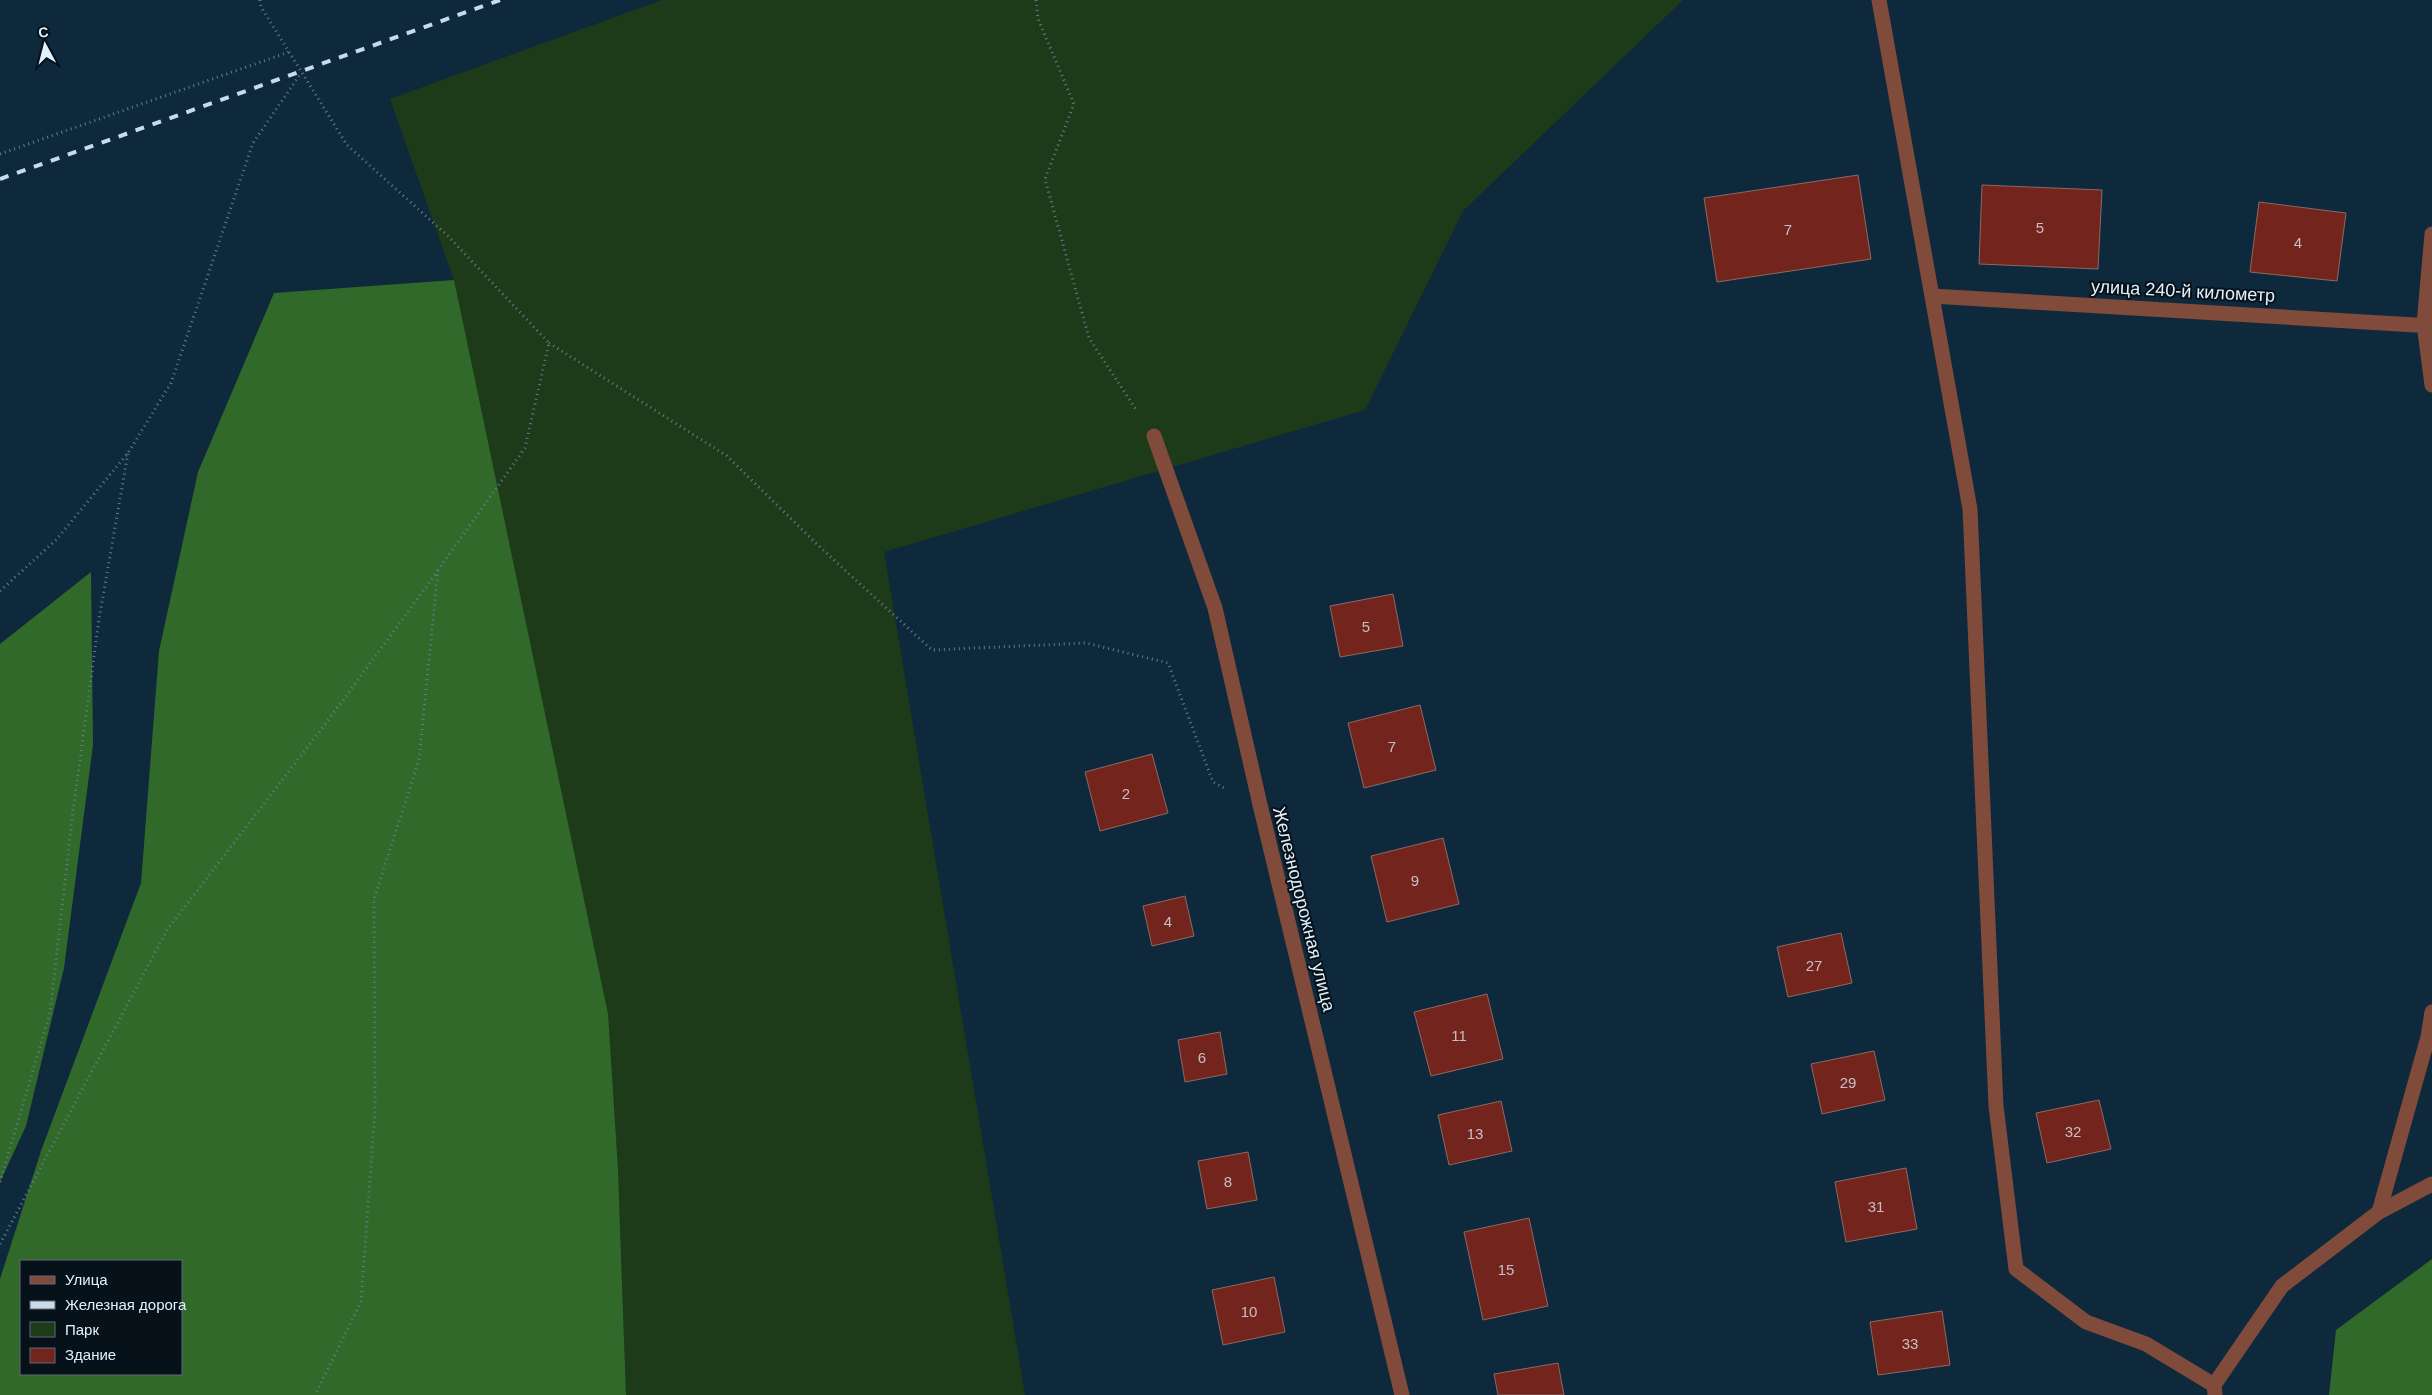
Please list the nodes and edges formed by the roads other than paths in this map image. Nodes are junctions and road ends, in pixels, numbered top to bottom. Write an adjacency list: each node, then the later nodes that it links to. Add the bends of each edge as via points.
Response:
1 (1878, 0): 3 (street)
2 (2432, 234): 4 (street)
3 (1932, 296): 4 (street, улица 240-й километр); 10 (street, via 1970,509 1996,1106 2016,1269 2086,1322 2146,1344)
4 (2428, 325): 5 (street)
5 (2432, 385)
6 (1154, 436): 11 (street, Железнодорожная улица, via 1215,608)
7 (2432, 1012): 9 (street, via 2428,1037)
8 (2432, 1184): 9 (street)
9 (2379, 1212): 10 (street, via 2282,1286)
10 (2215, 1390)
11 (1402, 1395)

